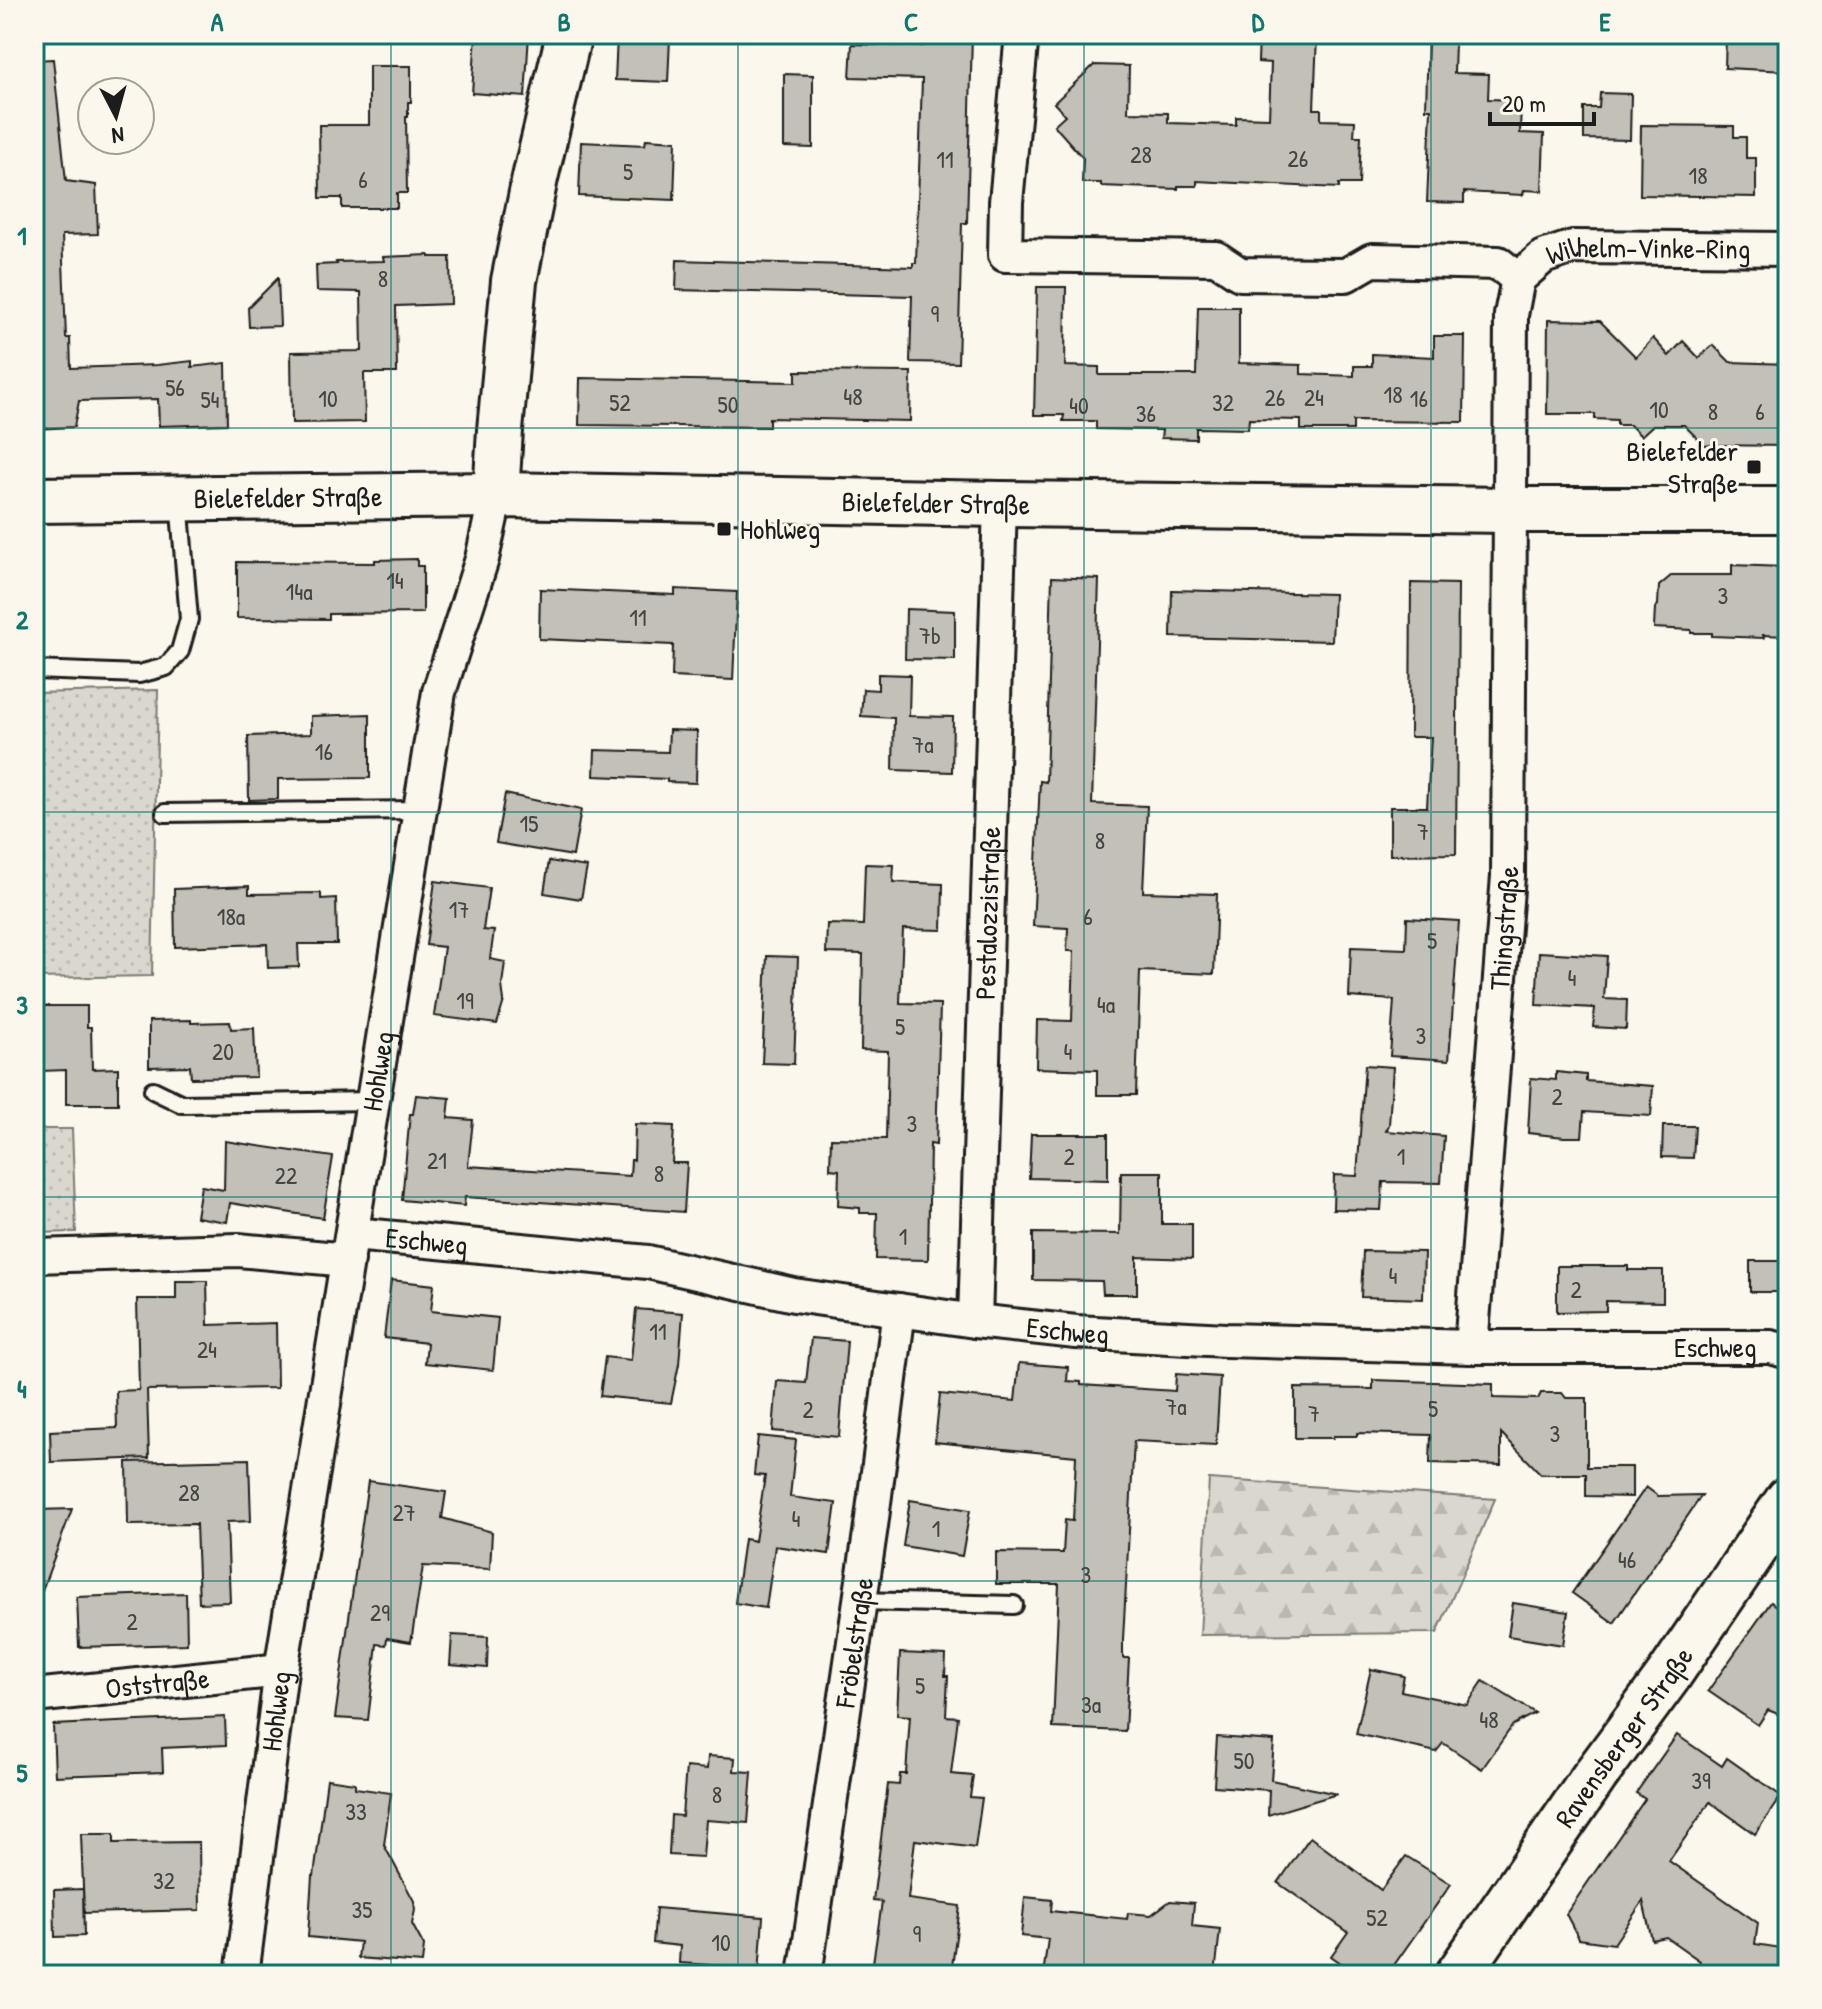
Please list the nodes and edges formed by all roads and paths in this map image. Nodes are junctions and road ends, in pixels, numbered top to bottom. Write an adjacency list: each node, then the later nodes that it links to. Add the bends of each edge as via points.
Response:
1 (569, 34): 5 (main road, Hohlweg, via 514,281)
2 (1022, 34): 4 (street, Wilhelm-Vinke-Ring, via 1005,255 1216,258 1240,274 1346,275 1372,260 1498,263)
3 (1788, 249): 4 (street, Wilhelm-Vinke-Ring, via 1573,247 1543,257)
4 (1518, 279): 9 (street, Wilhelm-Vinke-Ring, via 1511,315)
5 (496, 495): 6 (main road, Bielefelder Straße); 8 (main road, Bielefelder Straße); 12 (street, Hohlweg, via 482,559 439,692)
6 (179, 498): 7 (main road, Bielefelder Straße); 11 (lane, via 189,619 180,651 166,667 139,674)
7 (34, 500)
8 (1000, 504): 9 (main road, Bielefelder Straße); 19 (street, Pestalozzistraße)
9 (1510, 510): 10 (main road, Bielefelder Straße); 20 (street, Thingstraße, via 1508,876)
10 (1788, 510)
11 (34, 670)
12 (419, 810): 13 (lane); 15 (street, Hohlweg)
13 (165, 813)
14 (153, 1090): 15 (lane, via 182,1104)
15 (373, 1101): 16 (street, Hohlweg)
16 (351, 1247): 17 (street, Eschweg); 18 (street, Eschweg, via 648,1262 794,1295); 25 (street, Hohlweg)
17 (34, 1256)
18 (899, 1310): 19 (street, Eschweg); 23 (street, Fröbelstraße)
19 (975, 1321): 20 (street, Eschweg, via 1091,1333)
20 (1471, 1347): 21 (street, Eschweg, via 1771,1347)
21 (1788, 1352)
22 (1788, 1500): 29 (main road, Ravensberger Straße)
23 (860, 1601): 24 (lane); 28 (street, Fröbelstraße)
24 (1014, 1605)
25 (281, 1670): 26 (street, Oststraße); 27 (street, Hohlweg)
26 (34, 1696)
27 (242, 1975)
28 (805, 1975)
29 (1458, 1975)

